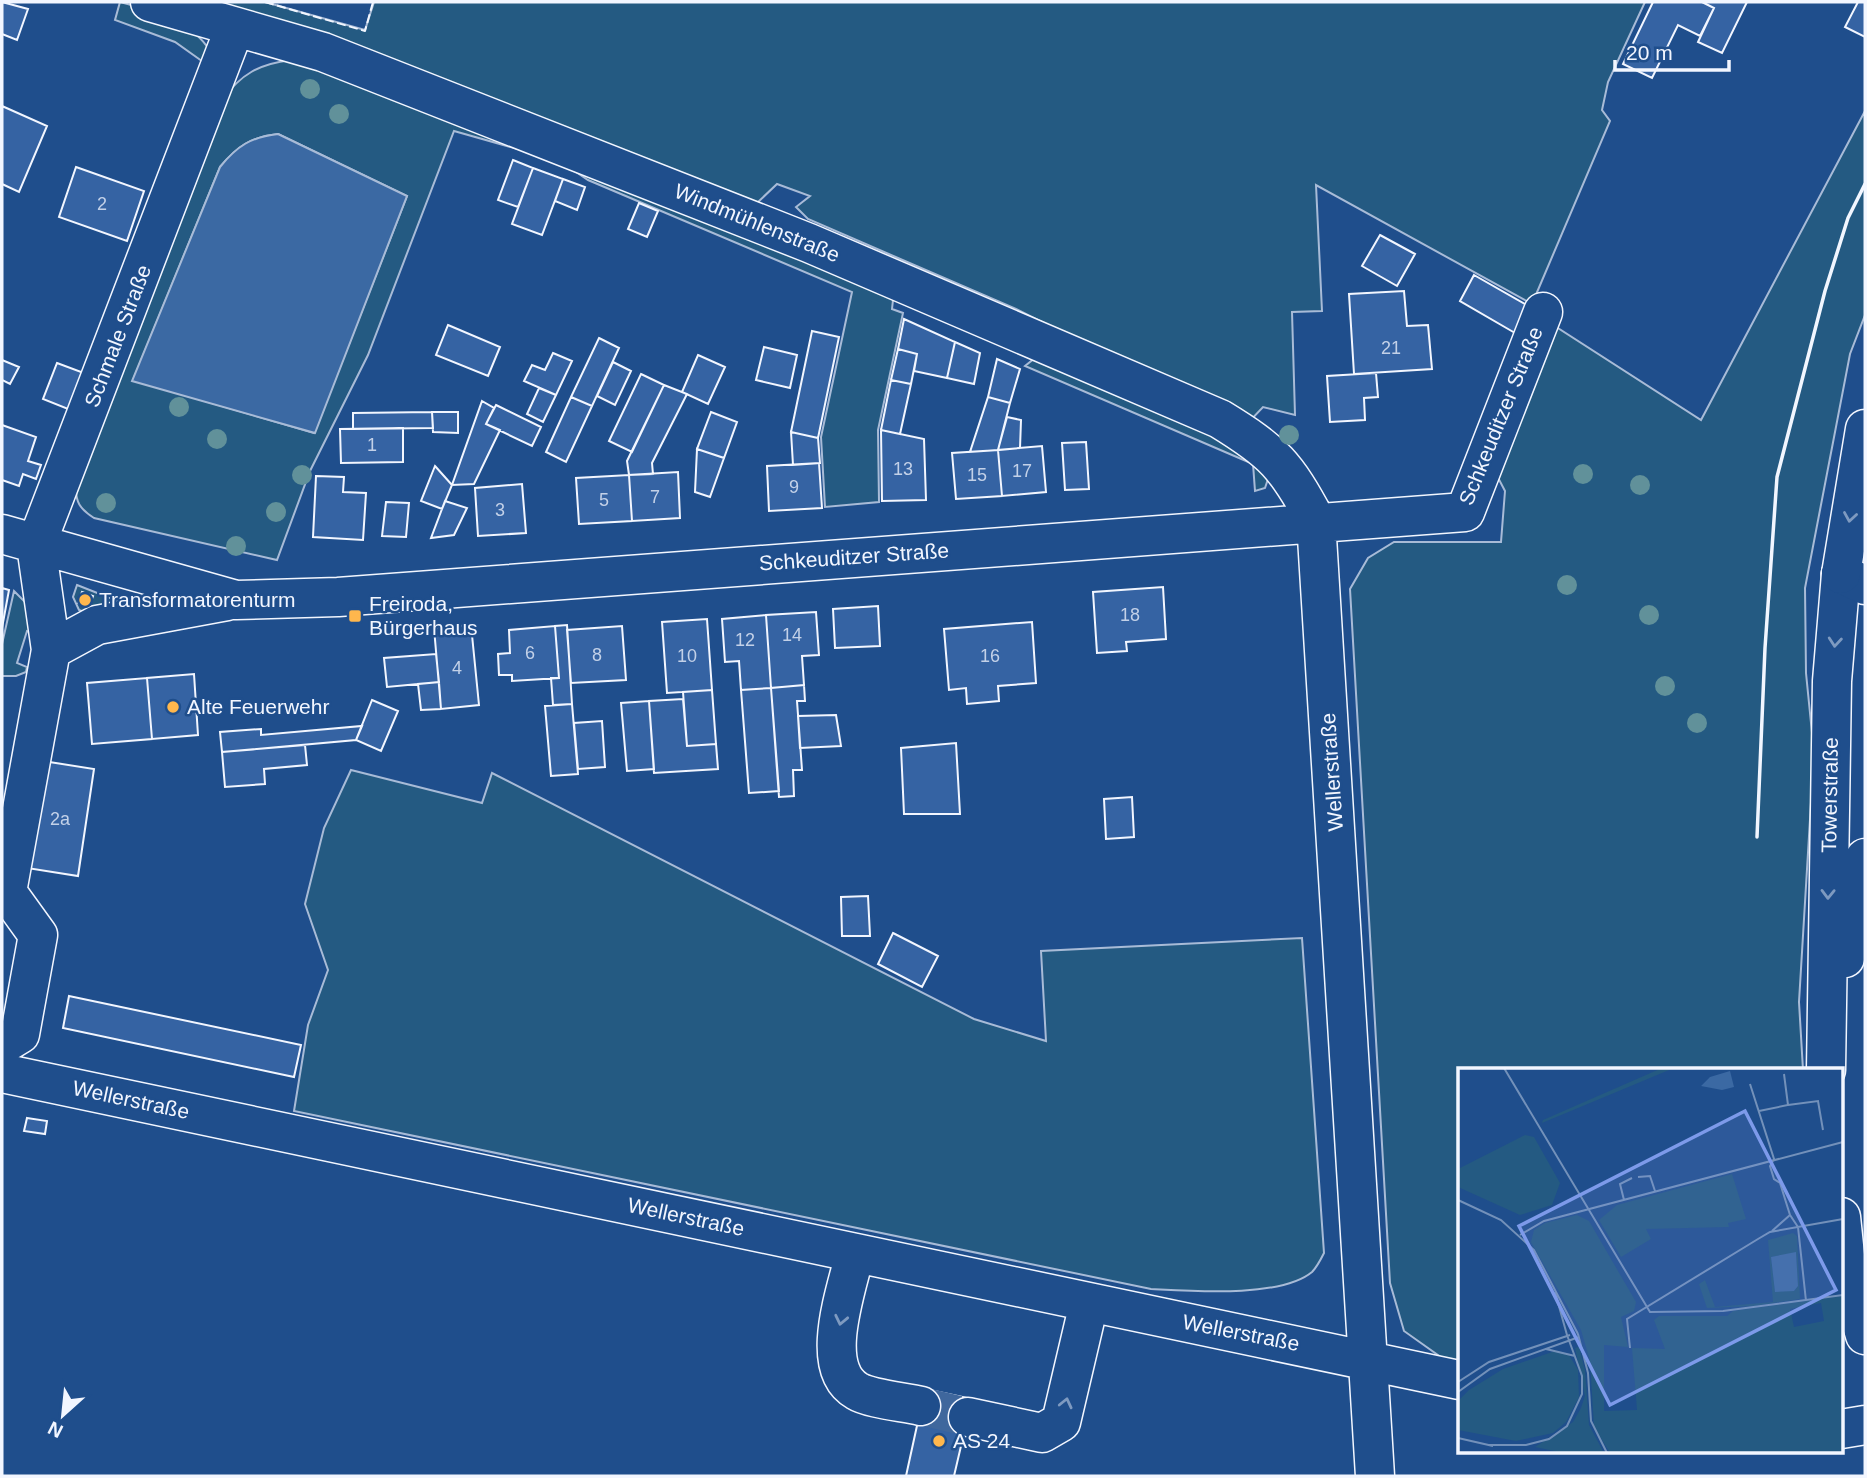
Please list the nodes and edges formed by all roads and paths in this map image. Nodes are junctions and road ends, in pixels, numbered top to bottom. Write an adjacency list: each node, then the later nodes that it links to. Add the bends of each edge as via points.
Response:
1 (150, 2): 2 (main road, Windmühlenstraße)
2 (235, 27): 5 (main road, Windmühlenstraße, via 323,52 809,243 1220,419 1262,445 1292,477); 6 (main road, Schmale Straße)
3 (1543, 312): 5 (main road, Schkeuditzer Straße, via 1465,512)
4 (1865, 429): 7 (main road, Towerstraße, one-way to 7)
5 (1316, 521): 8 (main road, Schkeuditzer Straße, via 351,596); 19 (main road, Wellerstraße)
6 (19, 540): 8 (main road, Schkeuditzer Straße); 9 (main road, Schmale Straße)
7 (1854, 568): 11 (main road, Towerstraße, one-way to 11, via 1832,681)
8 (236, 600): 9 (main road, via 97,625)
9 (51, 650): 12 (main road, Schmale Straße, via 7,892 38,935 20,1034)
10 (1865, 858): 11 (main road, Towerstraße, via 1846,954)
11 (1826, 1017): 13 (main road, Towerstraße)
12 (2, 1045)
13 (1826, 1068)
14 (2, 1073): 16 (main road, Wellerstraße)
15 (1842, 1226): 18 (main road, via 1847,1274)
16 (855, 1253): 17 (main road, Wellerstraße); 21 (main road, one-way to 21, via 835,1347 839,1373 857,1391)
17 (1089, 1303): 19 (main road, Wellerstraße); 22 (main road, one-way to 17, via 1042,1433 1061,1422)
18 (1865, 1335)
19 (1370, 1359): 20 (main road, Wellerstraße); 25 (main road)
20 (1458, 1380)
21 (921, 1406)
22 (968, 1417)
23 (1865, 1425): 24 (main road)
24 (1842, 1429)
25 (1375, 1476)

